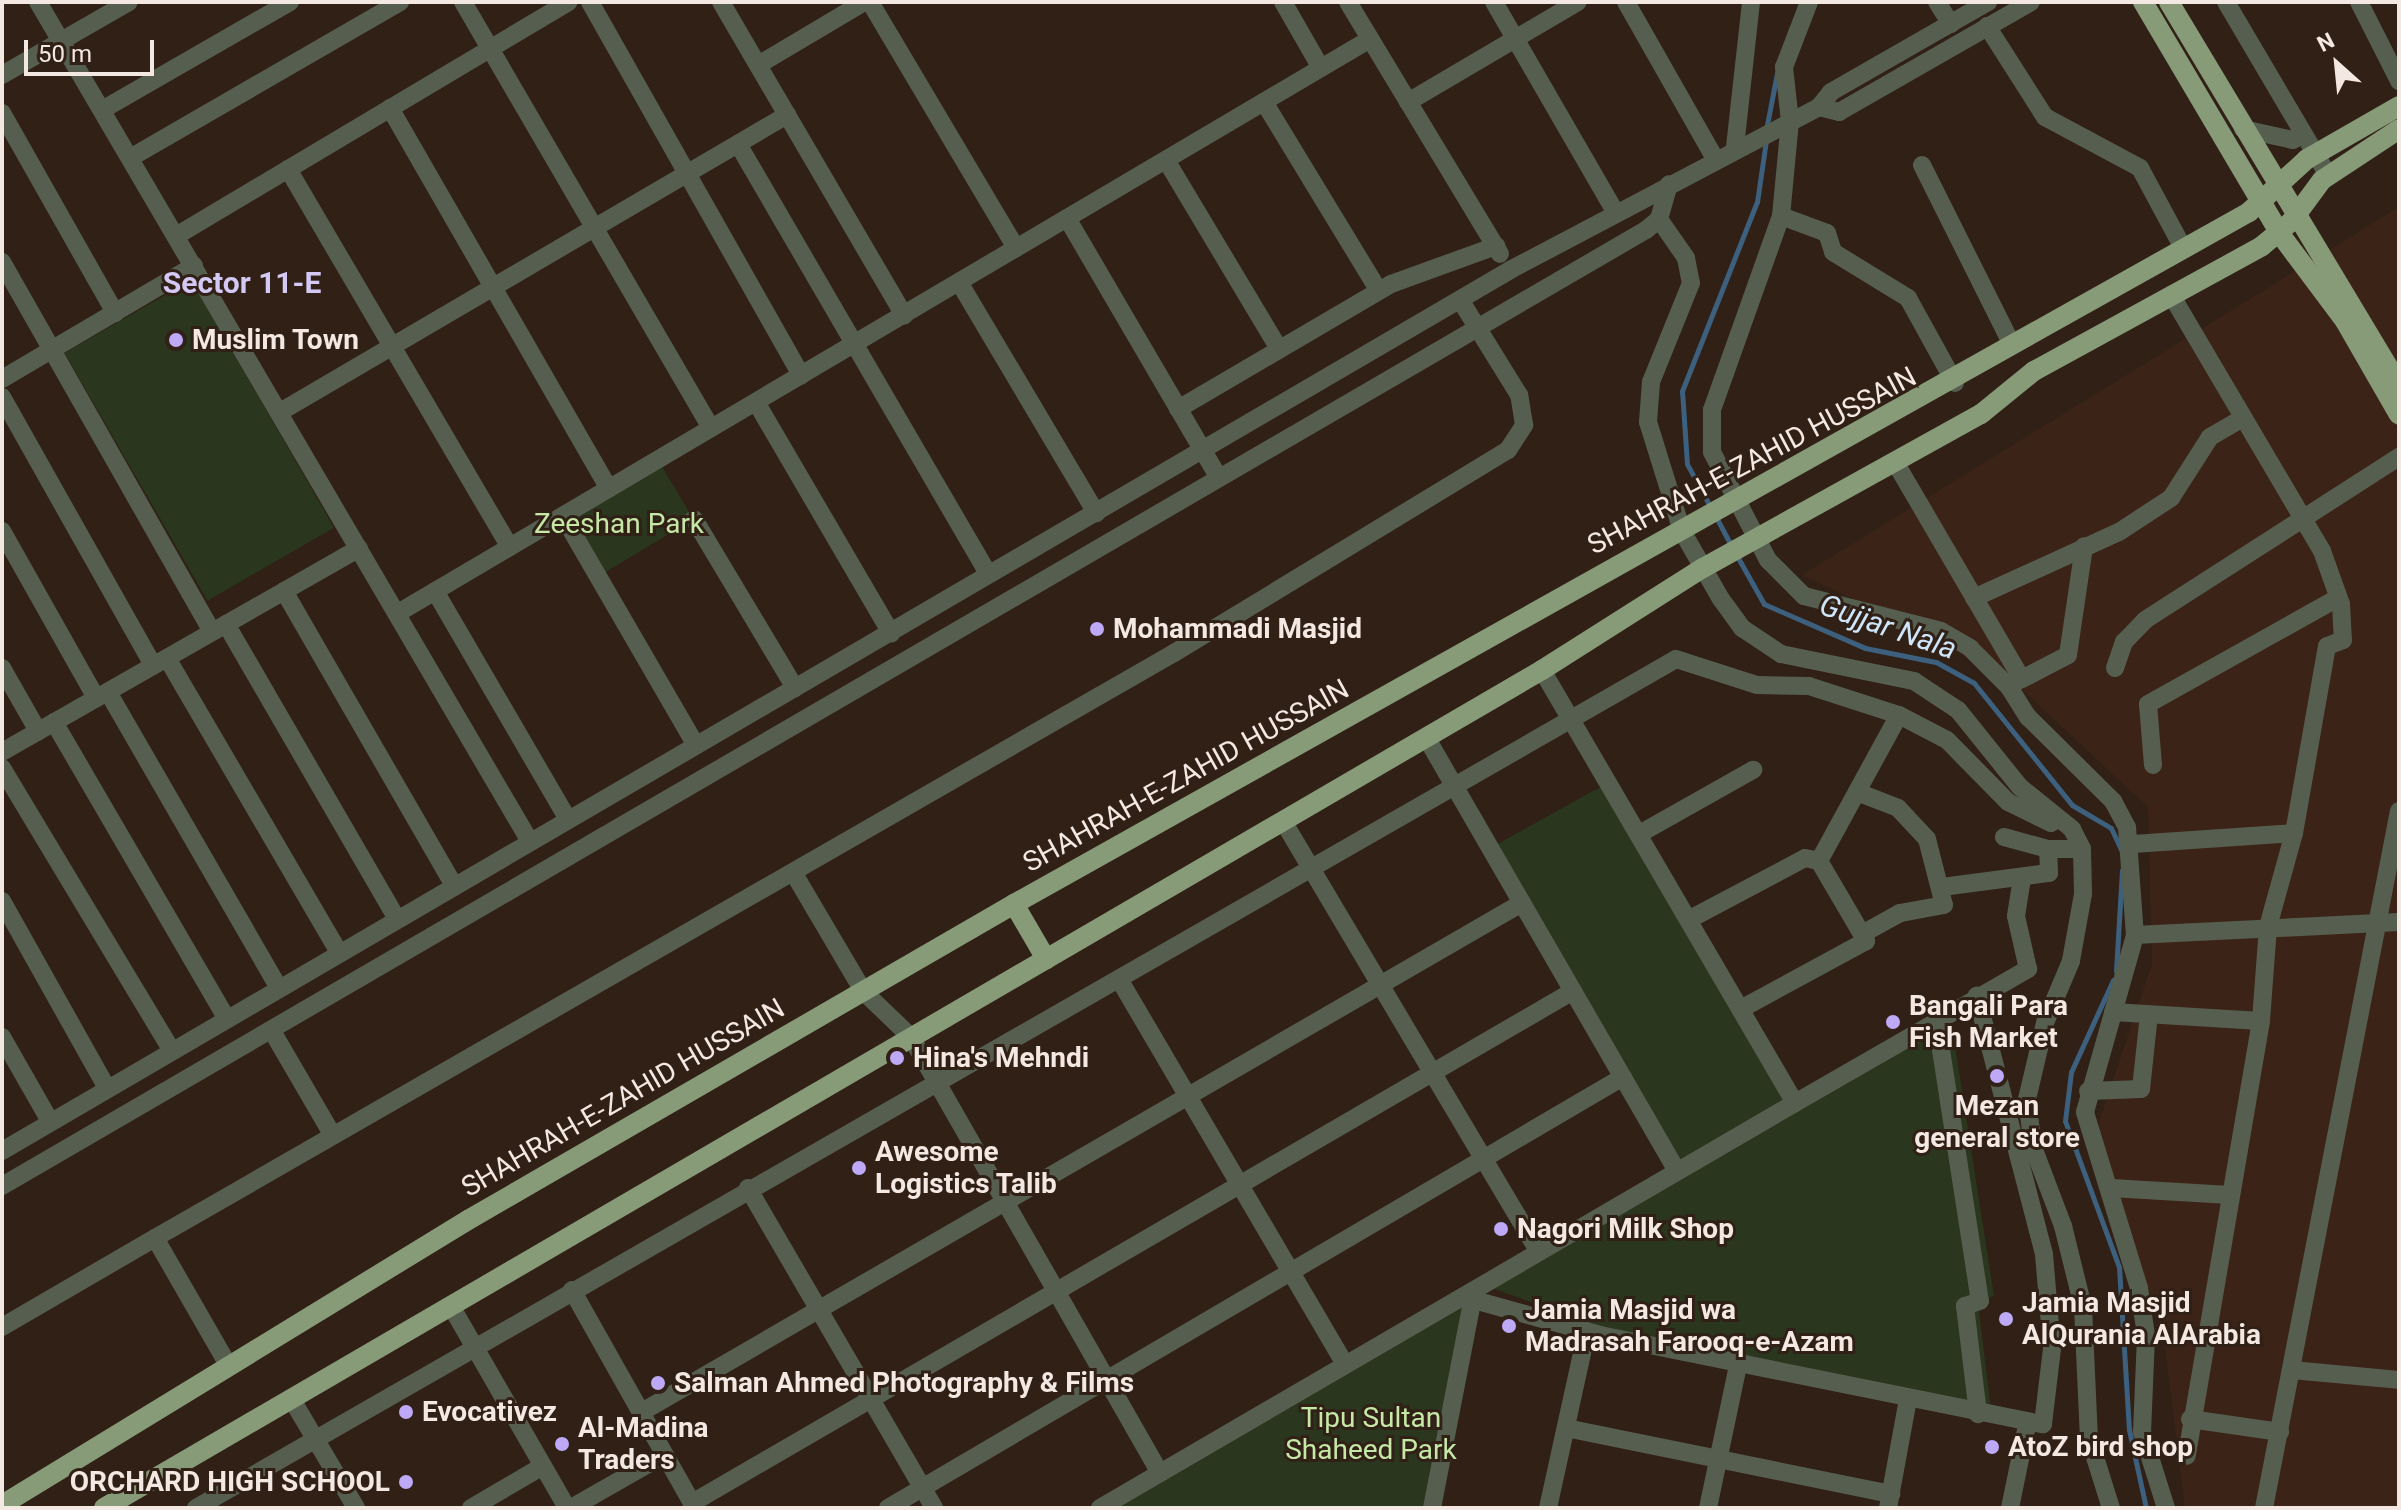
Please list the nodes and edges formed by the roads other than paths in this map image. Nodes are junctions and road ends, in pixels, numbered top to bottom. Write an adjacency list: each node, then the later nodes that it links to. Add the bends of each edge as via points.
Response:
1 (38, 2): 29 (street)
2 (129, 2): 29 (street)
3 (290, 2): 40 (street)
4 (400, 2): 51 (street)
5 (463, 2): 30 (street)
6 (568, 2): 30 (street)
7 (590, 2): 55 (street)
8 (721, 2): 31 (street)
9 (864, 2): 31 (street)
10 (870, 2): 69 (street)
11 (1283, 2): 32 (street)
12 (1348, 2): 27 (street)
13 (1494, 2): 28 (street)
14 (1578, 2): 28 (street)
15 (1626, 2): 50 (street)
16 (1751, 2): 48 (street)
17 (1809, 2): 43 (street, via 1786,51)
18 (1937, 2): 25 (street)
19 (1988, 2): 25 (street)
20 (2031, 2): 26 (street)
21 (2143, 2): 59 (main road)
22 (2169, 2): 44 (main road)
23 (2226, 2): 46 (street)
24 (2359, 2): 34 (street)
25 (1951, 24): 38 (street, via 1831,92)
26 (1987, 26): 38 (street, via 1839,112); 70 (street, via 2045,117 2140,168)
27 (1370, 39): 32 (street); 36 (street)
28 (1515, 39): 36 (street); 60 (street)
29 (62, 41): 33 (street); 40 (street)
30 (490, 49): 39 (street); 65 (street)
31 (758, 65): 42 (street)
32 (1321, 68): 35 (street)
33 (2, 75)
34 (2399, 81)
35 (1264, 102): 52 (street); 76 (street)
36 (1408, 102): 68 (street)
37 (2399, 106): 49 (main road, SHAHRAH-E-ZAHID HUSSAIN)
38 (1819, 107): 43 (street)
39 (390, 108): 54 (street); 75 (street)
40 (102, 110): 51 (street)
41 (2, 113): 79 (street)
42 (787, 115): 47 (street); 80 (street)
43 (1783, 125): 48 (street); 62 (street)
44 (2243, 129): 46 (street, via 2293,140); 58 (main road)
45 (2399, 129): 56 (main road)
46 (2303, 134): 49 (street)
47 (738, 144): 55 (street); 83 (street)
48 (1735, 147): 50 (street)
49 (2315, 154): 56 (street); 58 (main road, SHAHRAH-E-ZAHID HUSSAIN)
50 (1714, 157): 57 (street)
51 (130, 158): 67 (street)
52 (1166, 160): 63 (street); 85 (street)
53 (1922, 165): 82 (street)
54 (288, 169): 67 (street); 84 (street)
55 (687, 174): 65 (street); 87 (street)
56 (2328, 175): 61 (main road)
57 (1669, 184): 60 (street); 64 (street)
58 (2279, 188): 59 (main road, SHAHRAH-E-ZAHID HUSSAIN); 61 (main road)
59 (2262, 203): 66 (main road); 70 (main road, SHAHRAH-E-ZAHID HUSSAIN)
60 (1615, 212): 73 (street)
61 (2297, 215): 66 (main road); 90 (main road)
62 (1781, 216): 89 (street, via 1827,233 1833,252 1908,298); 103 (street, via 1712,410 1712,452)
63 (1067, 218): 69 (street); 93 (street)
64 (1659, 219): 81 (street); 108 (street, via 1686,258 1691,283 1651,382 1648,422)
65 (595, 230): 75 (street); 97 (street)
66 (2280, 234): 77 (main road); 95 (main road, via 2345,321)
67 (176, 236): 72 (street)
68 (1496, 246): 73 (street); 76 (street)
69 (1016, 248): 74 (street)
70 (2183, 248): 82 (main road, SHAHRAH-E-ZAHID HUSSAIN)
71 (2, 262): 86 (street)
72 (194, 266): 79 (street); 94 (street)
73 (1510, 270): 78 (street)
74 (959, 282): 80 (street); 104 (street)
75 (493, 287): 84 (street); 102 (street)
76 (1379, 291): 85 (street)
77 (2173, 298): 96 (street); 100 (main road, via 2034,371 1981,414)
78 (1461, 301): 81 (street); 98 (street)
79 (115, 313): 86 (street)
80 (904, 315): 83 (street)
81 (1477, 327): 101 (street); 154 (street, via 1523,410 1524,425 1508,450)
82 (2010, 341): 89 (main road, SHAHRAH-E-ZAHID HUSSAIN)
83 (853, 345): 87 (street); 115 (street)
84 (392, 346): 94 (street); 112 (street)
85 (1279, 349): 93 (street)
86 (52, 350): 88 (street); 121 (street)
87 (801, 375): 92 (street)
88 (2, 379)
89 (1955, 383): 103 (main road, SHAHRAH-E-ZAHID HUSSAIN)
90 (2399, 385)
91 (2, 397): 123 (street)
92 (756, 402): 97 (street); 122 (street)
93 (1178, 409): 98 (street)
94 (280, 412): 113 (street)
95 (2399, 415)
96 (2243, 418): 105 (street); 111 (street, via 2210,437 2171,498)
97 (711, 428): 102 (street)
98 (1201, 449): 101 (street); 104 (street)
99 (2399, 457): 105 (street)
100 (1895, 462): 110 (main road); 118 (street)
101 (1219, 478): 181 (street)
102 (609, 489): 106 (street)
103 (1730, 505): 108 (main road, SHAHRAH-E-ZAHID HUSSAIN); 110 (street)
104 (1096, 513): 115 (street)
105 (2303, 515): 119 (street); 125 (street, via 2145,620 2124,642)
106 (563, 516): 112 (street); 134 (street)
107 (694, 519): 128 (street)
108 (1686, 529): 114 (street); 160 (main road, SHAHRAH-E-ZAHID HUSSAIN)
109 (2, 531): 129 (street)
110 (1751, 543): 114 (main road); 127 (street, via 1818,605 1941,631)
111 (2084, 546): 118 (street); 127 (street, via 2068,655)
112 (510, 547): 117 (street)
113 (359, 548): 116 (street); 120 (street)
114 (1709, 566): 126 (main road); 151 (street, via 1758,643 1914,681 1958,710 2020,787 2072,829)
115 (988, 574): 122 (street)
116 (284, 591): 121 (street); 156 (street)
117 (435, 591): 120 (street); 142 (street)
118 (1974, 598): 127 (street)
119 (2338, 598): 136 (street, via 2148,704); 146 (street, via 2343,640 2327,646)
120 (398, 613): 148 (street)
121 (219, 628): 123 (street); 161 (street)
122 (891, 633): 128 (street)
123 (160, 662): 129 (street); 167 (street)
124 (2, 668): 132 (street)
125 (2115, 668)
126 (1542, 670): 130 (street); 133 (main road)
127 (2015, 683): 149 (street, via 2038,730 2113,801)
128 (795, 688): 134 (street)
129 (102, 695): 132 (street); 171 (street)
130 (1573, 715): 131 (street, via 1676,659 1757,685 1809,686); 139 (street); 145 (street)
131 (1899, 715): 140 (street); 144 (street, via 1947,740 2008,802)
132 (46, 727): 135 (street); 178 (street)
133 (1426, 737): 139 (street); 143 (main road)
134 (696, 745): 142 (street)
135 (2, 752)
136 (2153, 765)
137 (2, 768): 184 (street)
138 (1753, 770): 145 (street)
139 (1454, 786): 153 (street); 159 (street)
140 (1857, 792): 152 (street); 157 (street, via 1898,808 1927,839)
141 (2399, 811): 163 (street)
142 (567, 818): 148 (street)
143 (1283, 821): 153 (street); 168 (main road)
144 (2051, 823)
145 (1641, 833): 162 (street)
146 (2294, 833): 149 (street); 164 (street)
147 (2004, 837): 150 (street)
148 (529, 840): 156 (street)
149 (2133, 844): 166 (street)
150 (2048, 849): 151 (street); 155 (street, via 2049,873)
151 (2082, 849): 251 (street, via 2083,894 2071,961 2045,1023 2027,1099 2033,1147 2063,1226 2083,1307 2089,1438)
152 (1819, 861): 162 (street, via 1805,858); 165 (street)
153 (1312, 868): 169 (street); 170 (street)
154 (793, 872): 172 (street); 193 (street)
155 (2022, 877): 157 (street); 174 (street, via 2016,916 2028,969)
156 (454, 885): 161 (street)
157 (1942, 887): 165 (street, via 1944,905 1900,913)
158 (2, 901): 188 (street)
159 (1522, 903): 170 (street); 173 (street)
160 (1014, 904): 168 (main road); 172 (main road, SHAHRAH-E-ZAHID HUSSAIN)
161 (396, 917): 167 (street)
162 (1690, 919): 175 (street)
163 (2391, 922): 164 (street); 217 (street)
164 (2268, 927): 166 (street); 179 (street)
165 (1862, 934): 175 (street, via 1866,941)
166 (2135, 935): 176 (street)
167 (338, 951): 171 (street)
168 (1046, 959): 183 (main road)
169 (1119, 979): 187 (street); 190 (street)
170 (1381, 985): 185 (street); 190 (street)
171 (278, 986): 178 (street)
172 (863, 991): 183 (street); 215 (main road, SHAHRAH-E-ZAHID HUSSAIN)
173 (1573, 991): 185 (street); 186 (street)
174 (1977, 996): 180 (street); 226 (street, via 2044,1254 2052,1348 2043,1424)
175 (1741, 1009): 191 (street)
176 (2113, 1012): 177 (street); 189 (street)
177 (2149, 1014): 179 (street); 189 (street, via 2141,1089)
178 (226, 1018): 184 (street)
179 (2261, 1021): 201 (street)
180 (1937, 1024): 191 (street); 224 (street, via 1980,1301 1965,1306)
181 (272, 1031): 193 (street); 198 (street)
182 (2, 1037): 192 (street)
183 (911, 1037): 187 (street); 209 (main road)
184 (172, 1051): 188 (street)
185 (1433, 1072): 195 (street); 197 (street)
186 (1623, 1077): 195 (street); 196 (street)
187 (938, 1084): 199 (street); 202 (street)
188 (107, 1088): 192 (street)
189 (2088, 1091): 200 (street, via 2091,1142)
190 (1188, 1096): 197 (street); 202 (street)
191 (1795, 1103): 196 (street)
192 (50, 1121): 194 (street)
193 (333, 1136): 203 (street)
194 (2, 1151)
195 (1484, 1159): 204 (street); 205 (street)
196 (1677, 1171): 204 (street)
197 (1239, 1185): 205 (street); 207 (street)
198 (2, 1186)
199 (748, 1188): 206 (street); 210 (street)
200 (2111, 1188): 201 (street); 252 (street, via 2139,1288 2146,1335 2142,1432)
201 (2230, 1195): 225 (street)
202 (1005, 1202): 207 (street); 210 (street)
203 (155, 1238): 211 (street); 215 (street)
204 (1538, 1251): 208 (street)
205 (1290, 1273): 216 (street); 219 (street)
206 (572, 1290): 213 (street); 223 (street)
207 (1056, 1292): 219 (street); 221 (street)
208 (1474, 1295): 212 (street); 216 (street); 247 (street)
209 (451, 1306): 213 (street); 220 (main road)
210 (819, 1310): 221 (street); 223 (street)
211 (2, 1327)
212 (1587, 1331): 214 (street); 227 (street)
213 (474, 1346): 229 (street); 233 (street)
214 (1739, 1361): 222 (street); 232 (street)
215 (227, 1363): 237 (main road, SHAHRAH-E-ZAHID HUSSAIN)
216 (1345, 1364): 234 (street)
217 (2292, 1370): 218 (street); 228 (street)
218 (2399, 1379)
219 (1107, 1380): 234 (street); 235 (street)
220 (291, 1398): 229 (street); 239 (main road)
221 (871, 1399): 235 (street); 238 (street)
222 (1908, 1399): 224 (street); 236 (street)
223 (640, 1413): 230 (street)
224 (1978, 1414): 226 (street)
225 (2190, 1419): 228 (street); 231 (street)
226 (2027, 1425): 250 (street)
227 (1566, 1428): 232 (street); 248 (street)
228 (2280, 1432): 253 (street)
229 (315, 1439): 240 (street); 241 (street)
230 (664, 1455): 238 (street); 243 (street)
231 (2187, 1456)
232 (1718, 1459): 236 (street); 249 (street)
233 (543, 1466): 242 (street); 243 (street)
234 (1160, 1473): 246 (street)
235 (923, 1488): 244 (street); 245 (street)
236 (1890, 1501)
237 (2, 1505)
238 (694, 1506)
239 (104, 1508)
240 (196, 1508)
241 (356, 1508)
242 (471, 1508)
243 (569, 1508)
244 (888, 1508)
245 (934, 1508)
246 (1100, 1508)
247 (1432, 1508)
248 (1548, 1508)
249 (1708, 1508)
250 (2010, 1508)
251 (2111, 1508)
252 (2166, 1508)
253 (2264, 1508)

